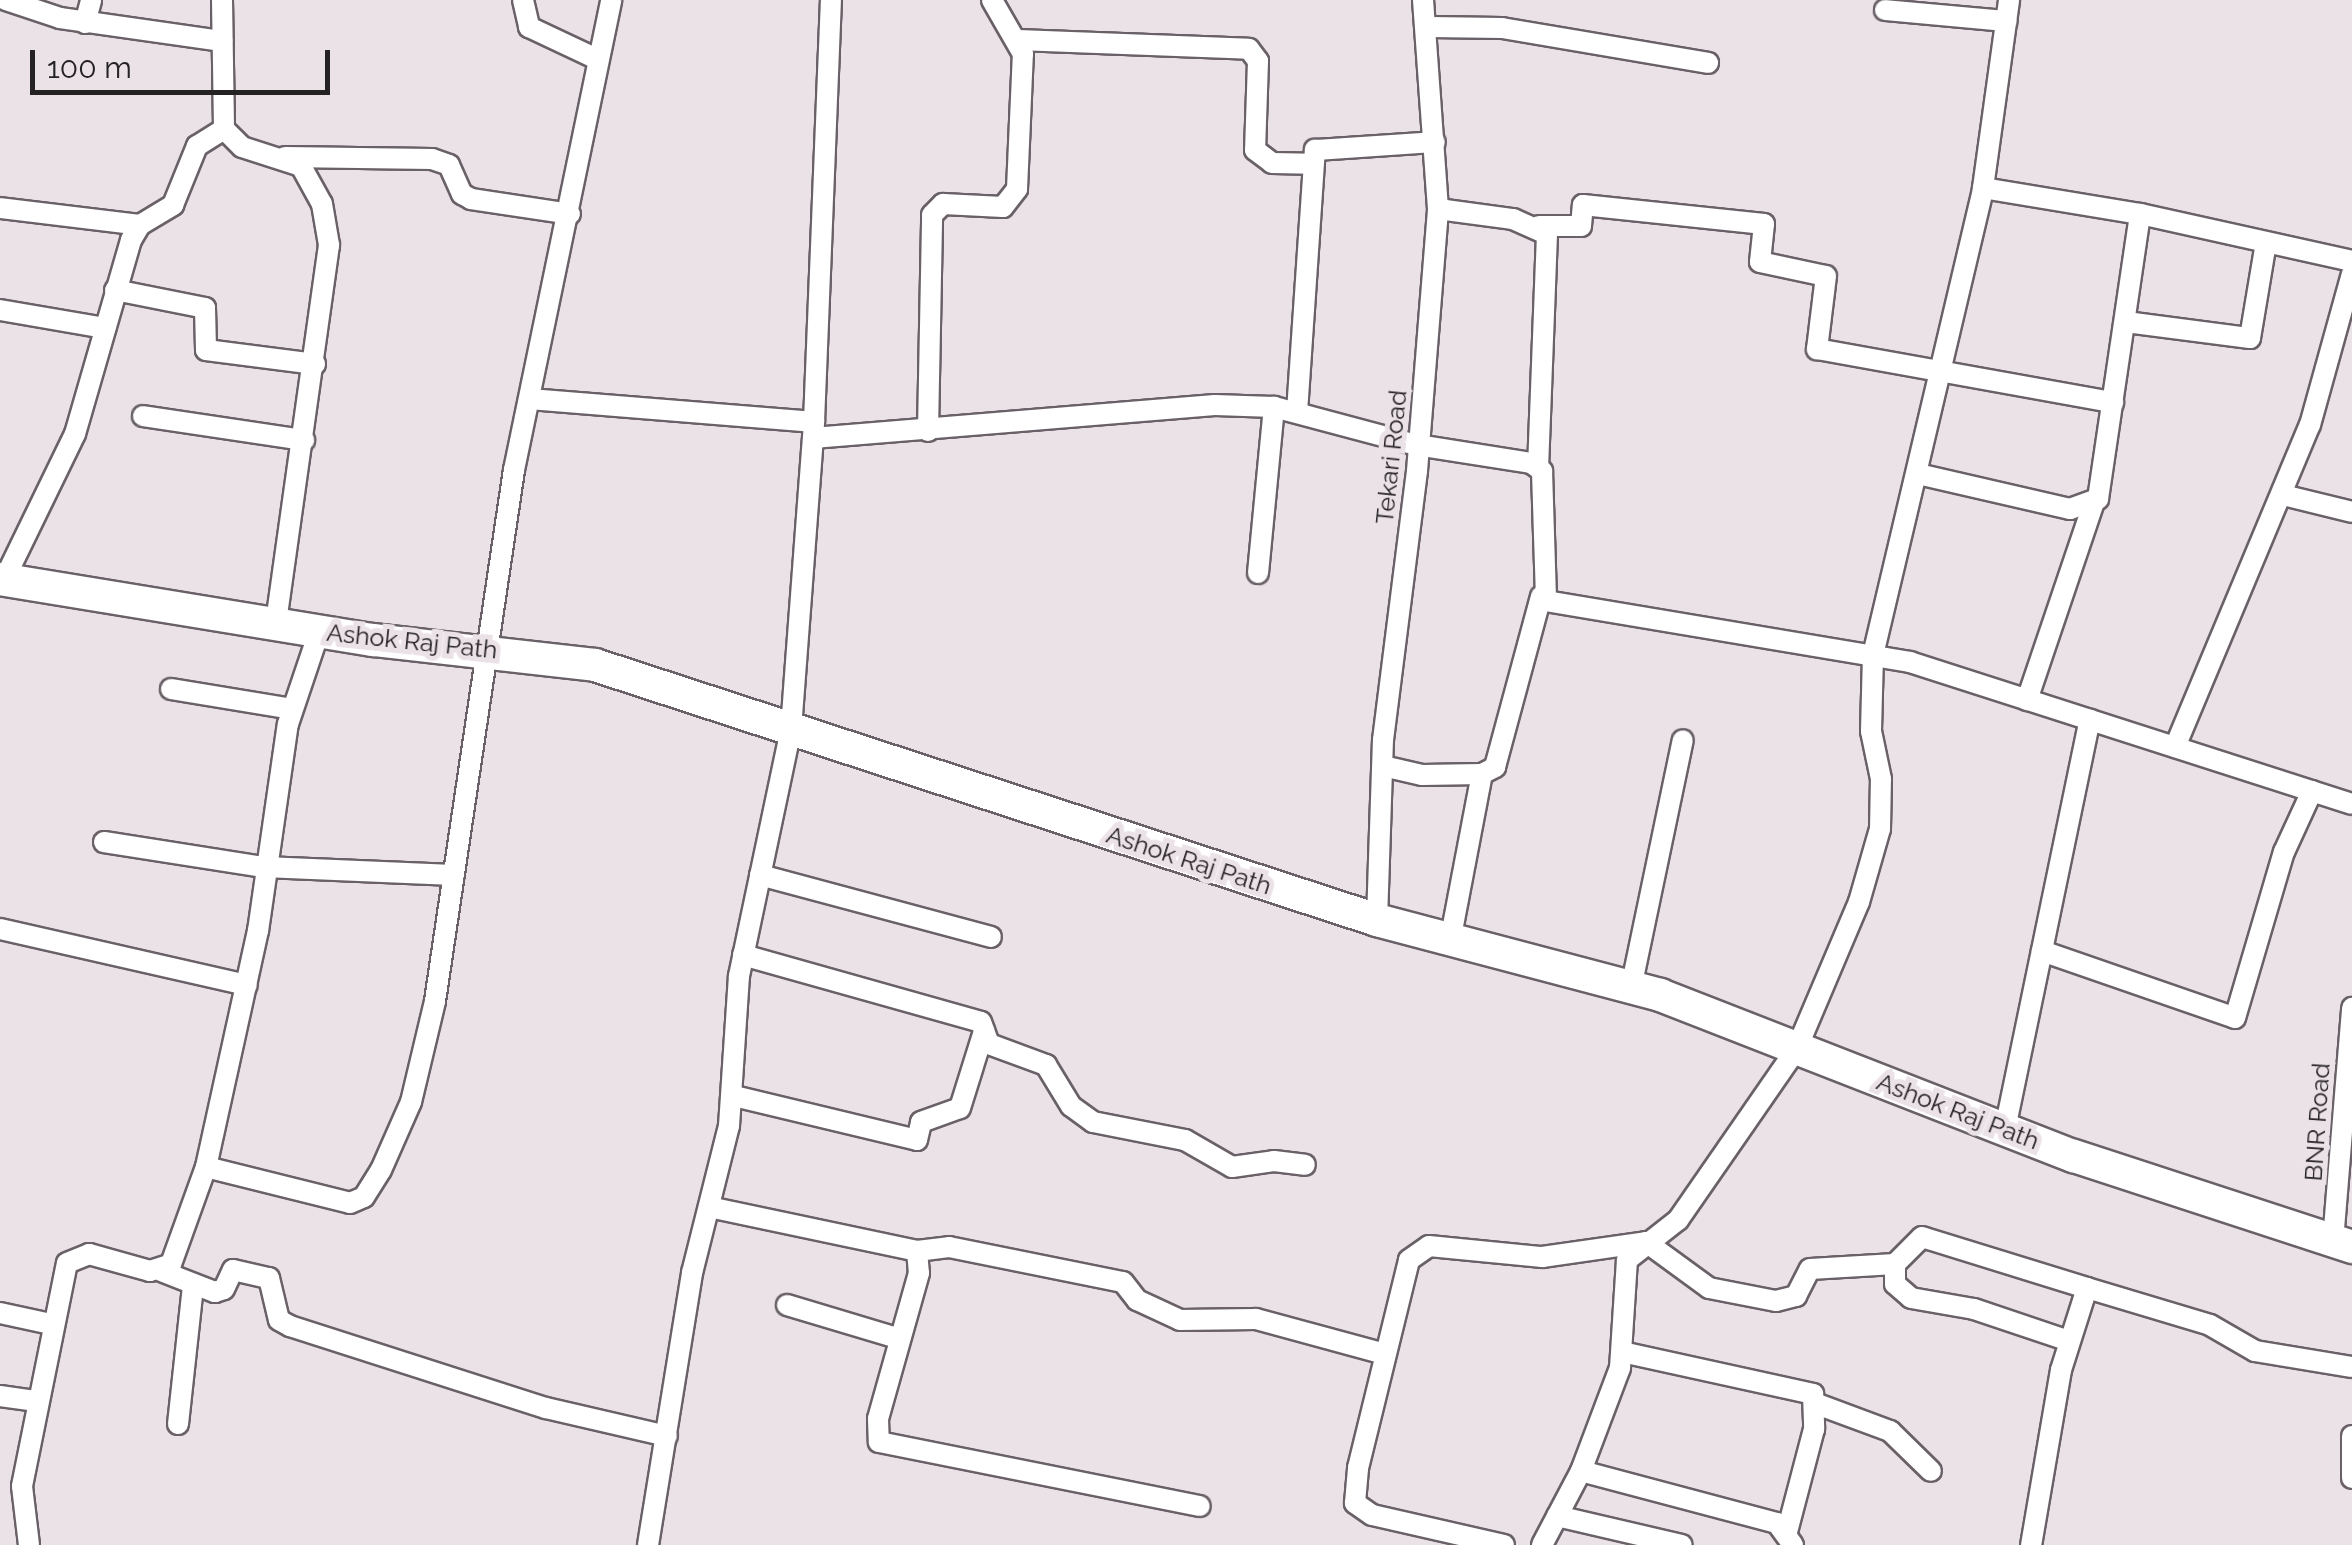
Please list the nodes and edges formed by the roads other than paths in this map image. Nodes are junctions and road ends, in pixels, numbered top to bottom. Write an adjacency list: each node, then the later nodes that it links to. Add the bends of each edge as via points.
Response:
1 (6, 0): 11 (street)
2 (91, 0): 11 (street)
3 (222, 0): 14 (street)
4 (523, 0): 15 (street, via 529,27)
5 (611, 0): 15 (street)
6 (832, 0): 42 (street)
7 (992, 0): 13 (street)
8 (1422, 0): 12 (street, Tekari Road)
9 (1884, 10): 10 (street)
10 (2008, 10): 21 (street)
11 (85, 23): 14 (street)
12 (1429, 27): 16 (street, via 1502,28); 18 (street, Tekari Road)
13 (1018, 40): 20 (street, via 1248,49 1258,62 1255,150 1272,163); 43 (street, via 1026,74 1015,198 1003,207 943,204 932,215)
14 (222, 41): 17 (street)
15 (598, 59): 24 (street)
16 (1708, 63)
17 (224, 129): 19 (street, via 242,147); 26 (street, via 191,154 172,205)
18 (1435, 142): 20 (street, via 1322,146); 23 (street, Tekari Road)
19 (284, 157): 24 (street, via 432,159 449,166 462,194 471,198); 35 (street, via 311,180 326,222 329,265)
20 (1310, 164): 40 (street)
21 (1983, 188): 25 (street); 36 (street)
22 (0, 208): 26 (street)
23 (1438, 209): 27 (street); 45 (street, Tekari Road)
24 (570, 214): 37 (street)
25 (2140, 214): 28 (street); 33 (street)
26 (140, 225): 31 (street)
27 (1540, 226): 36 (street, via 1581,226 1583,205 1764,224 1760,262 1826,276 1817,349); 46 (street, via 1548,251)
28 (2266, 242): 29 (street); 33 (street, via 2250,338)
29 (2352, 260)
30 (2352, 274): 48 (street)
31 (115, 290): 34 (street); 35 (street, via 205,308 206,350)
32 (0, 310): 34 (street)
33 (2126, 322): 38 (street)
34 (105, 328): 52 (street, via 75,434)
35 (315, 364): 44 (street)
36 (1942, 373): 38 (street); 47 (street)
37 (530, 399): 42 (street); 56 (street)
38 (2113, 402): 49 (street, via 2102,489)
39 (1274, 407): 40 (street); 43 (street, via 1214,404); 51 (street)
40 (1297, 412): 45 (street)
41 (143, 416): 44 (street)
42 (814, 430): 43 (street); 62 (street)
43 (928, 431)
44 (304, 440): 54 (street)
45 (1417, 446): 46 (street); 65 (street, Tekari Road)
46 (1538, 466): 53 (street)
47 (1918, 474): 49 (street, via 2070,509); 57 (street)
48 (2283, 495): 50 (street); 64 (street)
49 (2093, 504): 59 (street)
50 (2352, 512)
51 (1258, 573)
52 (2, 580): 54 (main road, Ashok Raj Path)
53 (1541, 596): 57 (street); 66 (street, via 1500,762)
54 (276, 624): 55 (main road, Ashok Raj Path)
55 (318, 632): 56 (main road, Ashok Raj Path); 60 (street)
56 (484, 648): 62 (main road, Ashok Raj Path, via 595,664); 71 (street)
57 (1873, 655): 59 (street); 83 (street, via 1871,731 1881,779 1880,829 1859,902)
58 (171, 689): 60 (street)
59 (2027, 700): 61 (street)
60 (292, 709): 70 (street)
61 (2090, 720): 64 (street); 77 (street)
62 (792, 729): 72 (street); 73 (main road, Ashok Raj Path)
63 (1684, 740): 80 (street)
64 (2175, 747): 67 (street)
65 (1382, 766): 66 (street, via 1422,775); 73 (street, Tekari Road)
66 (1482, 774): 75 (street)
67 (2312, 792): 68 (street); 77 (street, via 2284,852 2235,1018)
68 (2352, 804)
69 (104, 842): 70 (street)
70 (264, 867): 71 (street); 79 (street)
71 (454, 875): 87 (street, via 411,1102 364,1197 336,1203)
72 (760, 875): 76 (street); 78 (street)
73 (1378, 920): 75 (main road, Ashok Raj Path)
74 (0, 929): 79 (street)
75 (1451, 936): 80 (main road, Ashok Raj Path)
76 (991, 937)
77 (2042, 951): 85 (street)
78 (743, 955): 82 (street, via 968,1016); 84 (street)
79 (246, 985): 87 (street)
80 (1631, 988): 83 (main road, Ashok Raj Path)
81 (2352, 1008): 90 (street, BNR Road)
82 (984, 1031): 84 (street, via 960,1108 921,1122 917,1140); 86 (street, via 989,1044 1046,1064 1071,1106 1093,1122 1185,1140 1232,1167)
83 (1797, 1048): 85 (main road, Ashok Raj Path); 89 (street, via 1678,1220)
84 (734, 1096): 88 (street)
85 (2005, 1129): 90 (main road, Ashok Raj Path)
86 (1304, 1165)
87 (206, 1167): 93 (street, via 171,1264)
88 (710, 1207): 91 (street); 108 (street)
89 (1646, 1242): 92 (street, via 1709,1288 1776,1301 1796,1296 1804,1275 1823,1265); 101 (street, via 1627,1260); 102 (street, via 1542,1257 1444,1246 1415,1251)
90 (2342, 1244)
91 (917, 1251): 99 (street, via 919,1273); 102 (street, via 966,1250 1123,1282 1137,1300 1180,1320 1256,1319)
92 (1895, 1264): 95 (street, via 1922,1237); 100 (street, via 1894,1284 1912,1298 1974,1309)
93 (161, 1271): 94 (street); 98 (street, via 75,1256 66,1263)
94 (193, 1285): 107 (street); 108 (street, via 220,1292 233,1270 269,1278 279,1320 290,1326 557,1412)
95 (2087, 1288): 100 (street); 103 (street, via 2210,1325 2255,1351)
96 (787, 1305): 99 (street)
97 (0, 1313): 98 (street)
98 (50, 1324): 105 (street)
99 (900, 1339): 115 (street, via 878,1419 879,1442)
100 (2069, 1340): 123 (street)
101 (1622, 1352): 106 (street, via 1805,1389); 110 (street)
102 (1385, 1354): 120 (street, via 1356,1503 1372,1515)
103 (2352, 1367)
104 (0, 1396): 105 (street)
105 (37, 1401): 114 (street)
106 (1816, 1404): 111 (street, via 1890,1430); 117 (street)
107 (178, 1424)
108 (667, 1436): 119 (street)
109 (2352, 1436): 112 (street)
110 (1581, 1471): 116 (street); 117 (street, via 1777,1523)
111 (1931, 1471)
112 (2352, 1478)
113 (0, 1485): 114 (street)
114 (22, 1486): 118 (street)
115 (1200, 1506)
116 (1557, 1516): 121 (street); 122 (street)
117 (1790, 1538)
118 (29, 1545)
119 (648, 1545)
120 (1504, 1545)
121 (1542, 1545)
122 (1682, 1545)
123 (2031, 1545)

